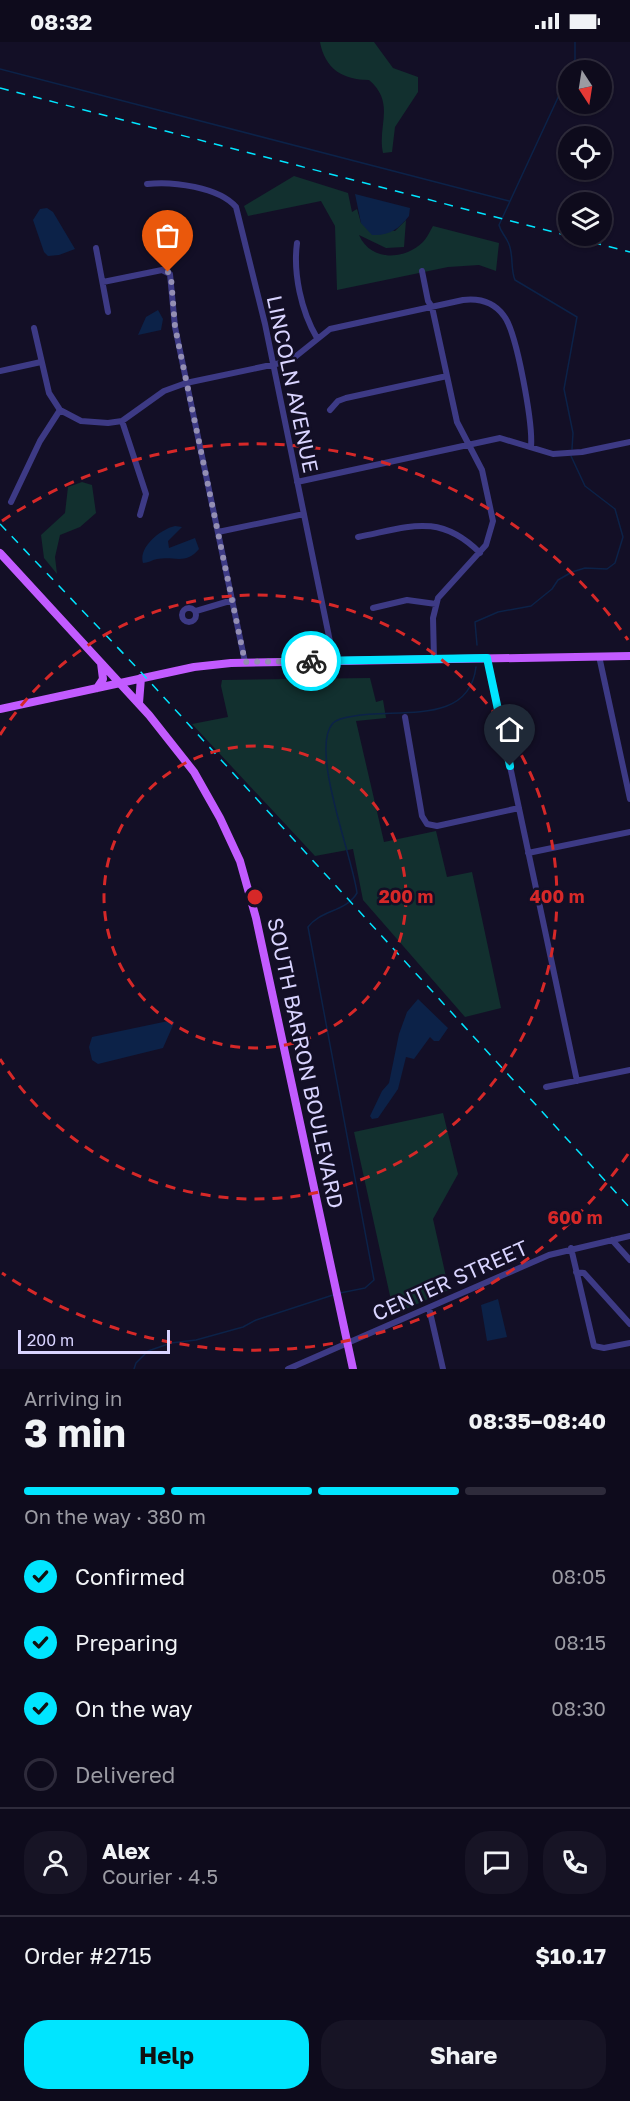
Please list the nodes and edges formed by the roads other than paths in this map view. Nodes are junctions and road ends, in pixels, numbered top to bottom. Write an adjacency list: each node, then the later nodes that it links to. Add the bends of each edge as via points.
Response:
1 (147, 184): 11 (street, LINCOLN AVENUE, via 178,184 221,195 236,207)
2 (297, 243): 9 (street, via 294,262 307,320)
3 (96, 248): 5 (street)
4 (422, 271): 6 (street)
5 (103, 282): 7 (street); 14 (street, via 168,272)
6 (432, 307): 9 (street, via 339,327); 13 (street); 20 (street, via 480,299 503,314 511,330 530,419)
7 (108, 312)
8 (34, 328): 10 (street)
9 (317, 338): 11 (street, via 290,361)
10 (41, 362): 12 (street); 15 (street, via 49,393)
11 (272, 363): 14 (street); 21 (street, LINCOLN AVENUE)
12 (0, 370)
13 (447, 376): 16 (street, via 346,398); 19 (street, via 457,422)
14 (186, 383): 17 (street, via 164,391); 25 (street)
15 (60, 410): 17 (street, via 94,424); 22 (street, via 40,441)
16 (330, 410)
17 (122, 420): 24 (street, via 146,494)
18 (630, 442): 20 (street, via 553,454)
19 (468, 444): 20 (street, via 500,438); 21 (street); 28 (street, via 482,470 493,522 490,539)
20 (531, 447)
21 (297, 482): 23 (street, LINCOLN AVENUE)
22 (11, 502)
23 (304, 514): 25 (street); 37 (street, LINCOLN AVENUE)
24 (140, 515)
25 (218, 532): 29 (street)
26 (358, 537): 28 (street, via 434,525 458,534)
27 (0, 553): 38 (main road, SOUTH BARRON BOULEVARD)
28 (480, 553): 30 (street, via 444,589)
29 (233, 600): 32 (street); 39 (street)
30 (436, 604): 31 (street, via 407,600); 36 (street)
31 (373, 608)
32 (196, 611)
33 (599, 656): 34 (main road); 35 (main road); 46 (street)
34 (630, 656)
35 (487, 658): 36 (main road); 47 (street)
36 (434, 659): 37 (main road)
37 (334, 661): 39 (main road)
38 (100, 662): 41 (main road, SOUTH BARRON BOULEVARD); 42 (main road, via 103,679)
39 (245, 662): 40 (main road)
40 (141, 678): 41 (main road); 43 (main road)
41 (120, 683): 42 (main road); 43 (main road, SOUTH BARRON BOULEVARD)
42 (96, 688): 44 (main road)
43 (139, 703): 60 (main road, SOUTH BARRON BOULEVARD, via 194,772 240,861 256,918)
44 (0, 710)
45 (405, 717): 47 (street, via 427,824 437,826)
46 (630, 800)
47 (519, 808): 49 (street)
48 (630, 832): 49 (street)
49 (528, 853): 51 (street)
50 (630, 1070): 51 (street)
51 (577, 1081): 52 (street)
52 (546, 1087)
53 (630, 1236): 54 (street, CENTER STREET)
54 (612, 1240): 55 (street, CENTER STREET); 56 (street)
55 (571, 1248): 57 (street); 58 (street, CENTER STREET)
56 (630, 1260)
57 (576, 1272): 59 (street, via 584,1273); 61 (street, via 594,1346 601,1349)
58 (429, 1308): 60 (street, CENTER STREET); 64 (street)
59 (630, 1324)
60 (347, 1343): 62 (street, CENTER STREET); 63 (main road, SOUTH BARRON BOULEVARD)
61 (630, 1343)
62 (288, 1369)
63 (353, 1369)
64 (443, 1369)

